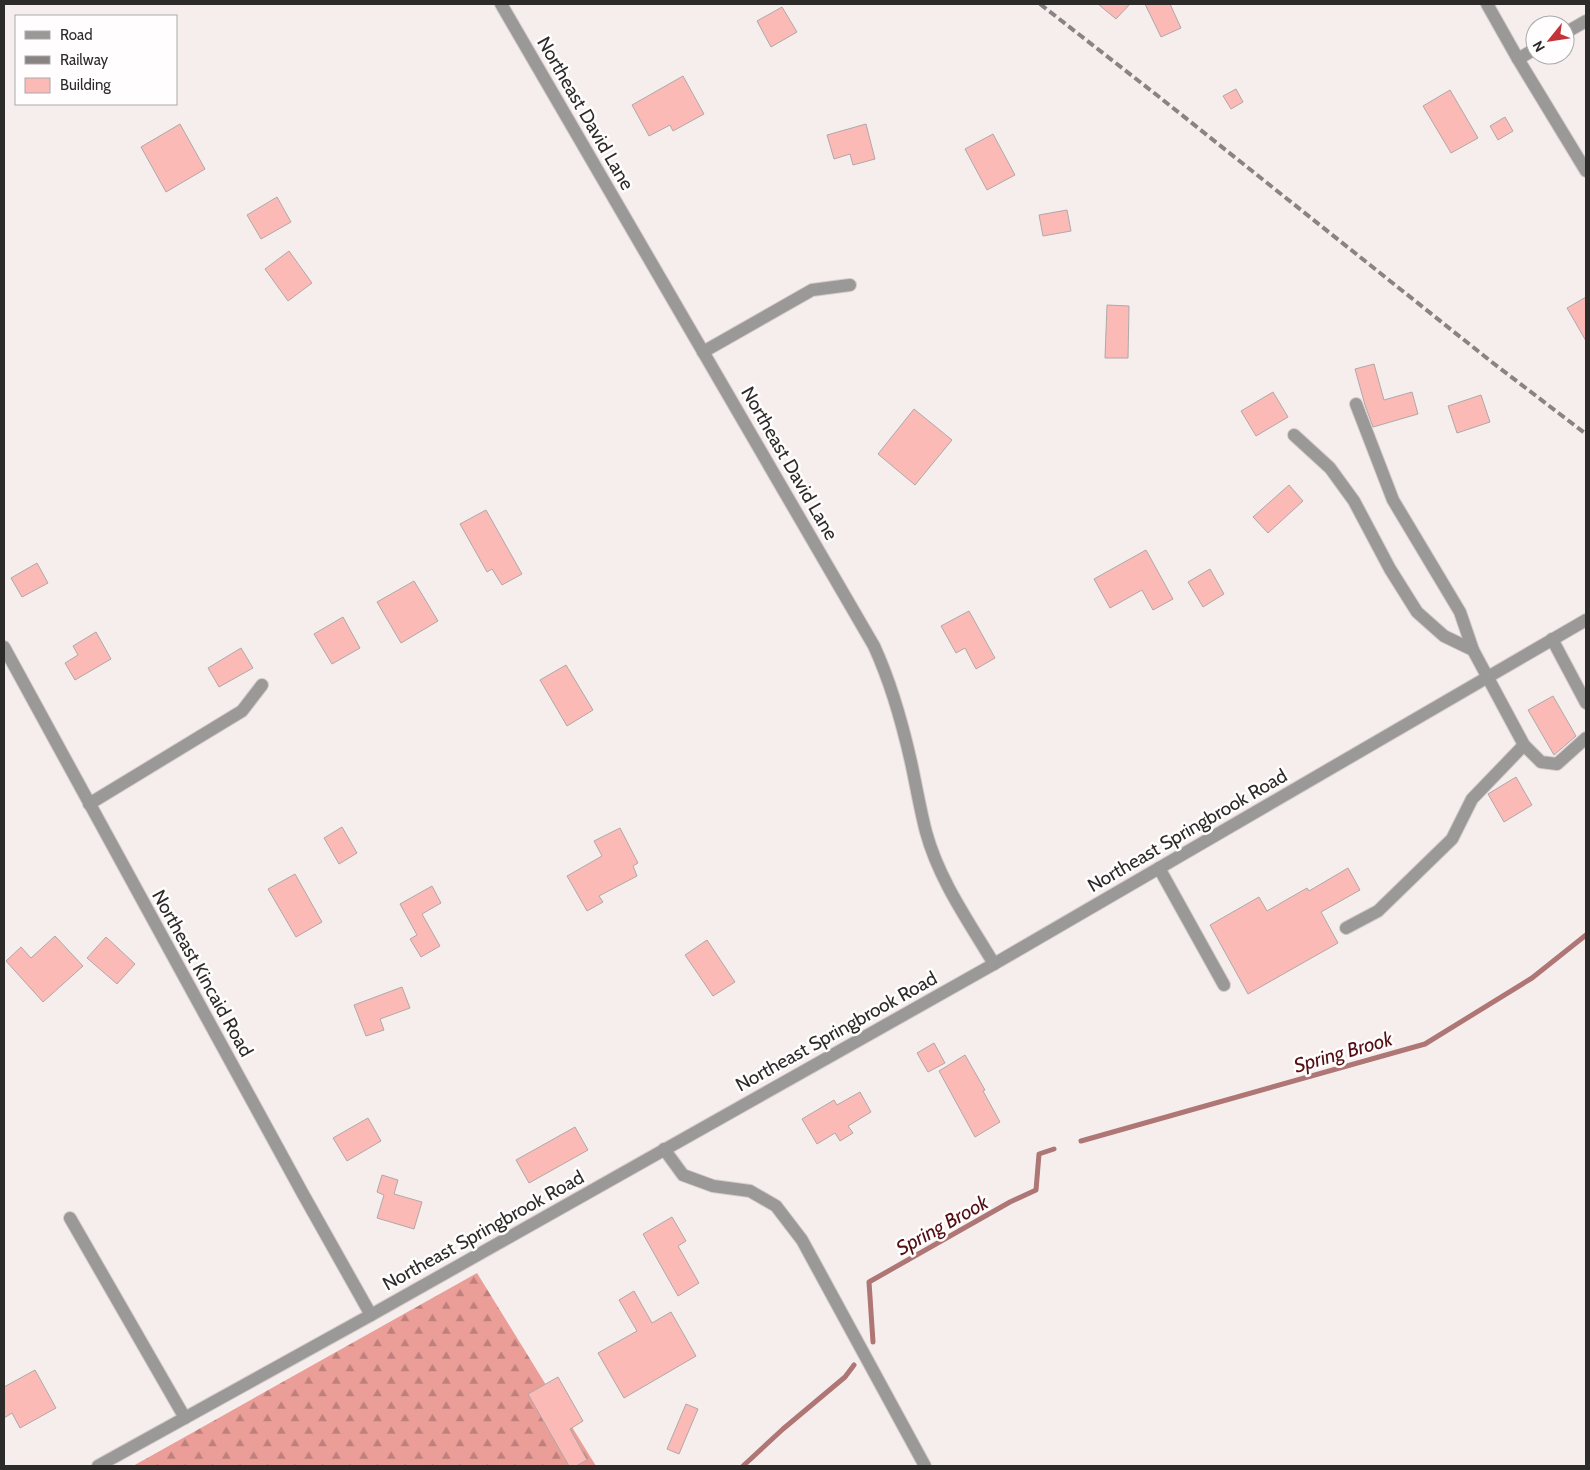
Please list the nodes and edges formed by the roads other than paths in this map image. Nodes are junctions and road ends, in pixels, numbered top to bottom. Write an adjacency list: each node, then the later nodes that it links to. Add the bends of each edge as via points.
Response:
1 (501, 4): 9 (street, Northeast David Lane)
2 (1487, 4): 6 (street)
3 (1586, 21): 4 (street)
4 (1575, 27)
5 (1525, 55): 6 (street)
6 (1518, 59): 7 (street)
7 (1586, 171)
8 (850, 285): 9 (street, via 812,290)
9 (703, 352): 24 (street, Northeast David Lane, via 874,646 895,700 934,855)
10 (1356, 404): 15 (street, via 1393,500 1460,612)
11 (1294, 436): 15 (street, via 1330,468 1354,500 1417,612 1444,636)
12 (1586, 620): 13 (street, Northeast Springbrook Road)
13 (1552, 639): 16 (street, Northeast Springbrook Road); 18 (street)
14 (4, 647): 21 (street, Northeast Kincaid Road)
15 (1473, 650): 16 (street)
16 (1487, 678): 20 (street); 22 (street, Northeast Springbrook Road)
17 (262, 685): 21 (street, via 242,711)
18 (1586, 703)
19 (1586, 738): 20 (street, via 1557,764 1542,762)
20 (1524, 745): 23 (street, via 1472,799 1452,839 1378,910)
21 (89, 804): 28 (street, Northeast Kincaid Road)
22 (1159, 868): 24 (street, Northeast Springbrook Road); 25 (street)
23 (1346, 928)
24 (994, 964): 26 (street, Northeast Springbrook Road)
25 (1224, 985)
26 (664, 1149): 28 (street, Northeast Springbrook Road); 31 (street, via 683,1175 713,1186 750,1191 776,1206 802,1240)
27 (70, 1218): 29 (street)
28 (371, 1315): 29 (street, Northeast Springbrook Road)
29 (185, 1418): 30 (street, Northeast Springbrook Road)
30 (98, 1466)
31 (925, 1466)

